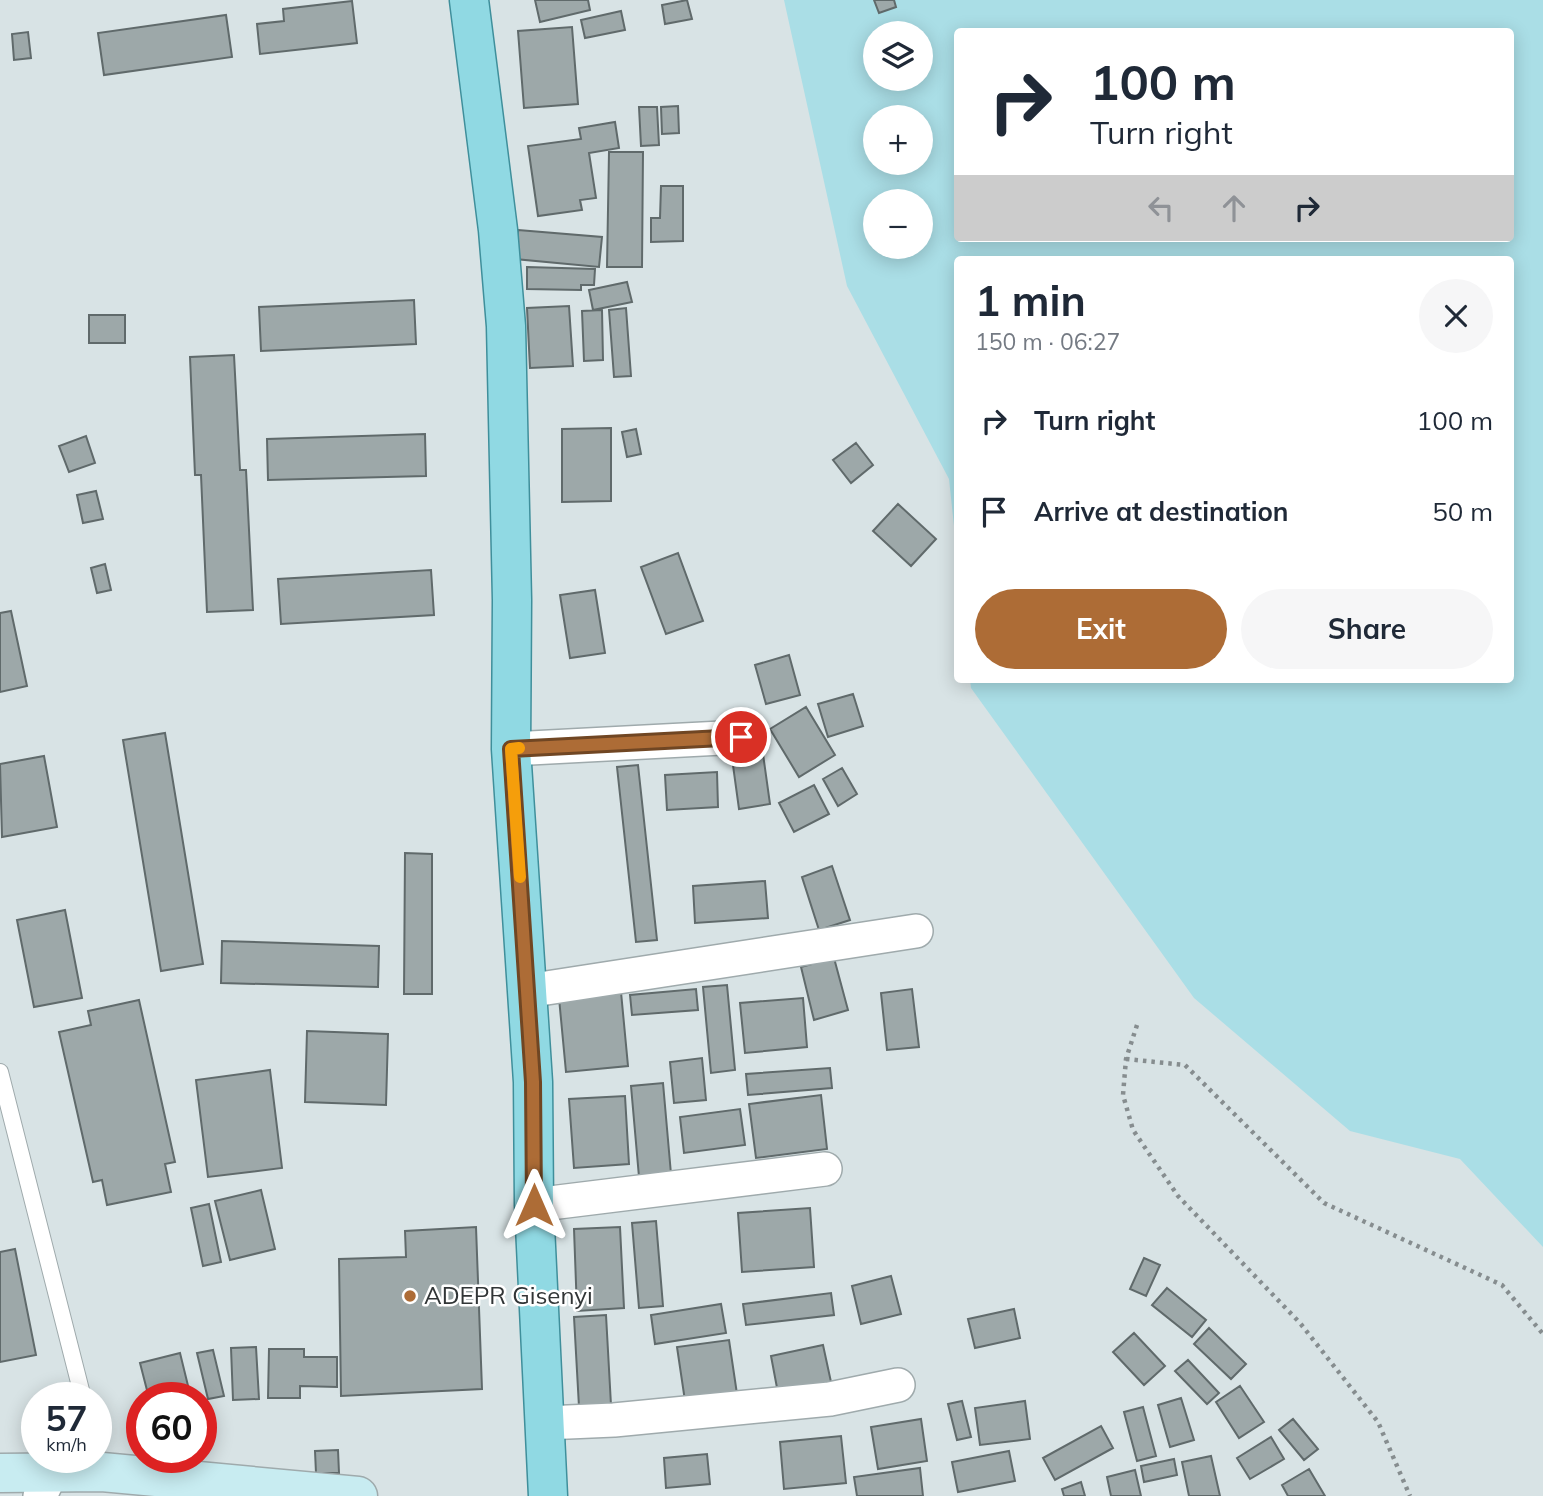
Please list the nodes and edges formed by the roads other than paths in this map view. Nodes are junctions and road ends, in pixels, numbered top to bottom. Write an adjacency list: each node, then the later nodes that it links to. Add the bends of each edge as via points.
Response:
1 (469, 0): 3 (main road, via 506,326)
2 (741, 737): 3 (street)
3 (511, 749): 5 (main road)
4 (916, 931): 5 (street)
5 (527, 991): 8 (main road)
6 (0, 1072): 9 (lane)
7 (825, 1169): 8 (street)
8 (534, 1205): 11 (main road)
9 (79, 1382)
10 (898, 1385): 11 (street, via 830,1399)
11 (545, 1423): 15 (main road)
12 (0, 1473): 13 (street)
13 (46, 1485): 14 (street, via 101,1466)
14 (358, 1496)
15 (548, 1496)

